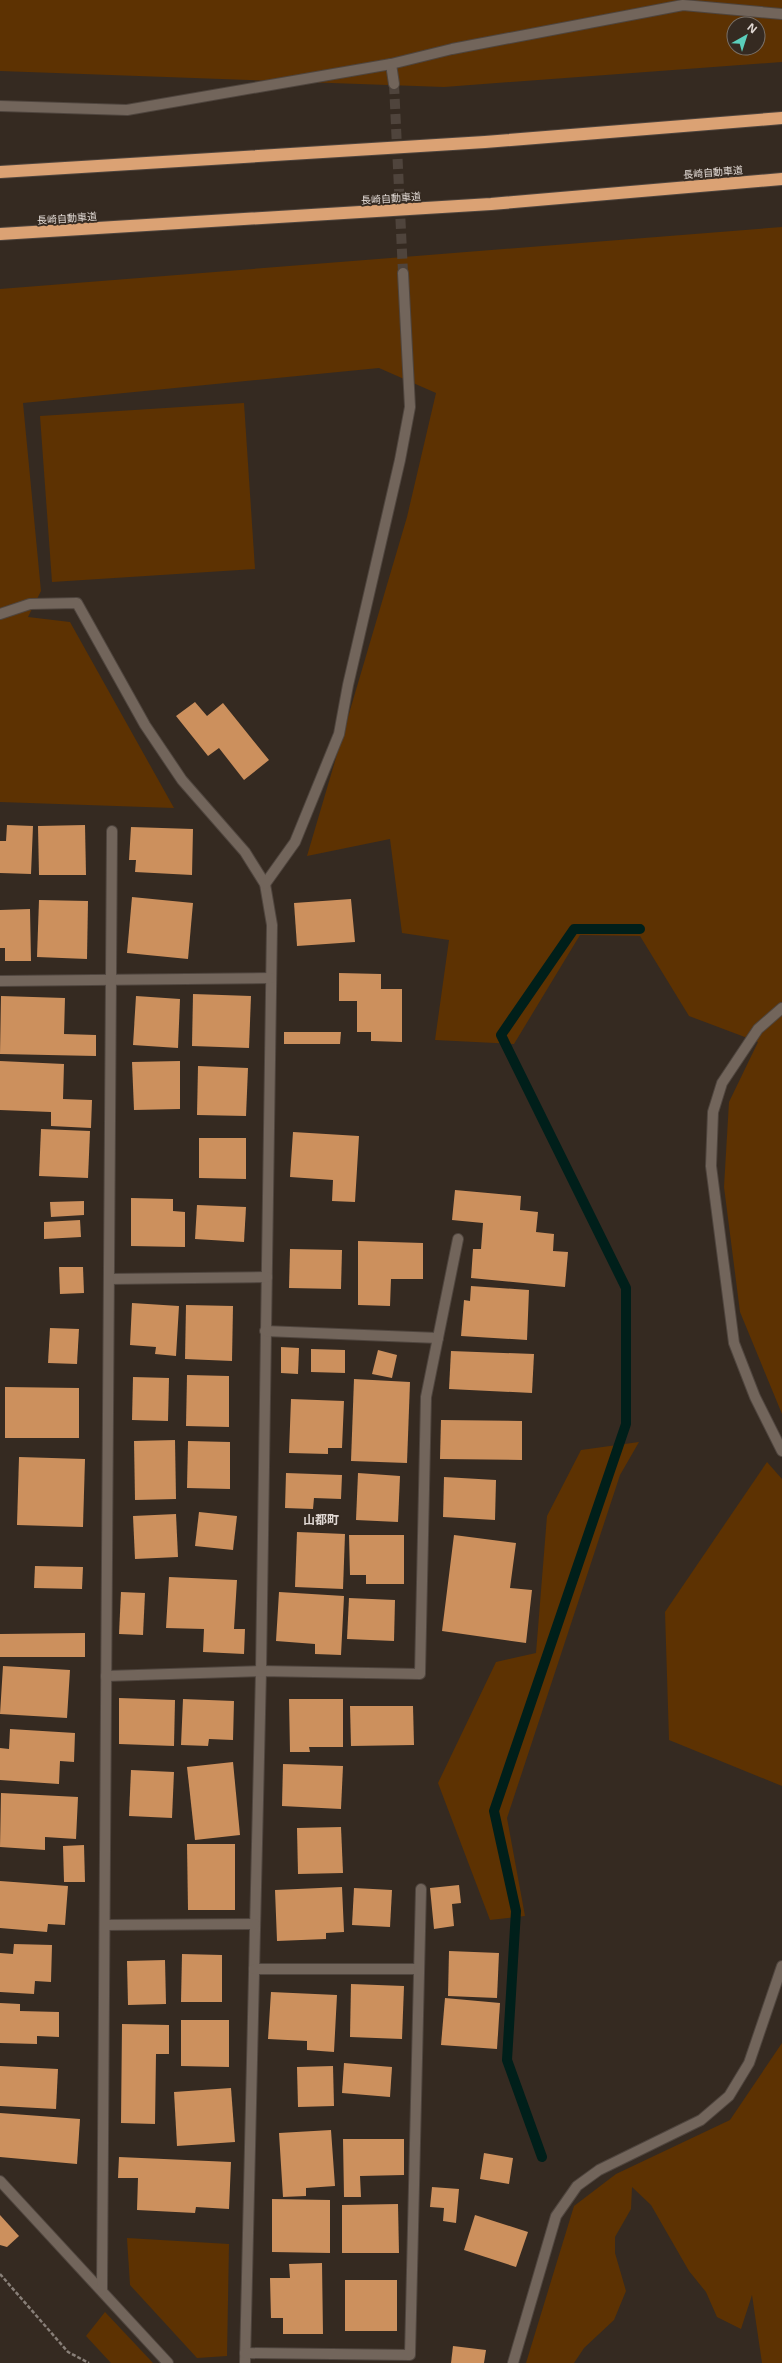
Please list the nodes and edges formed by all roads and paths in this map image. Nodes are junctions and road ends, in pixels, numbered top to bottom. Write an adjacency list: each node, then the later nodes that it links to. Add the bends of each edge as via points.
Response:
1 (782, 14): 2 (street, via 683,5 452,49)
2 (391, 64): 3 (street); 4 (street, via 127,110)
3 (394, 84)
4 (0, 106)
5 (782, 118): 6 (highway, via 485,142)
6 (0, 172)
7 (782, 178): 8 (highway, 長崎自動車道, via 491,204)
8 (0, 234)
9 (403, 273): 12 (street, via 410,407 339,734 295,842)
10 (0, 614): 12 (street, via 30,604 77,603 145,725 182,780 245,852)
11 (112, 831): 14 (street)
12 (265, 884): 13 (street, via 272,926)
13 (271, 978): 14 (street); 18 (street)
14 (112, 979): 15 (street); 19 (street)
15 (0, 981)
16 (782, 1008): 22 (street, via 758,1029 722,1083 713,1112 711,1166 734,1343 755,1397)
17 (458, 1239): 21 (street)
18 (267, 1277): 19 (street); 20 (street)
19 (109, 1279): 24 (street)
20 (265, 1331): 21 (street); 23 (street)
21 (438, 1338): 23 (street, via 426,1397 420,1674)
22 (782, 1451)
23 (261, 1671): 24 (street); 26 (street)
24 (106, 1676): 27 (street)
25 (420, 1890): 30 (street)
26 (255, 1924): 27 (street); 29 (street)
27 (105, 1925): 33 (street)
28 (782, 1966): 37 (street, via 749,2063 729,2096 701,2120 600,2170 577,2186 556,2216)
29 (254, 1969): 30 (street); 34 (street)
30 (419, 1969): 34 (street, via 410,2355)
31 (0, 2181): 33 (street)
32 (0, 2274): 35 (path, via 68,2352)
33 (102, 2290): 36 (street)
34 (245, 2358)
35 (89, 2363)
36 (168, 2363)
37 (513, 2363)

